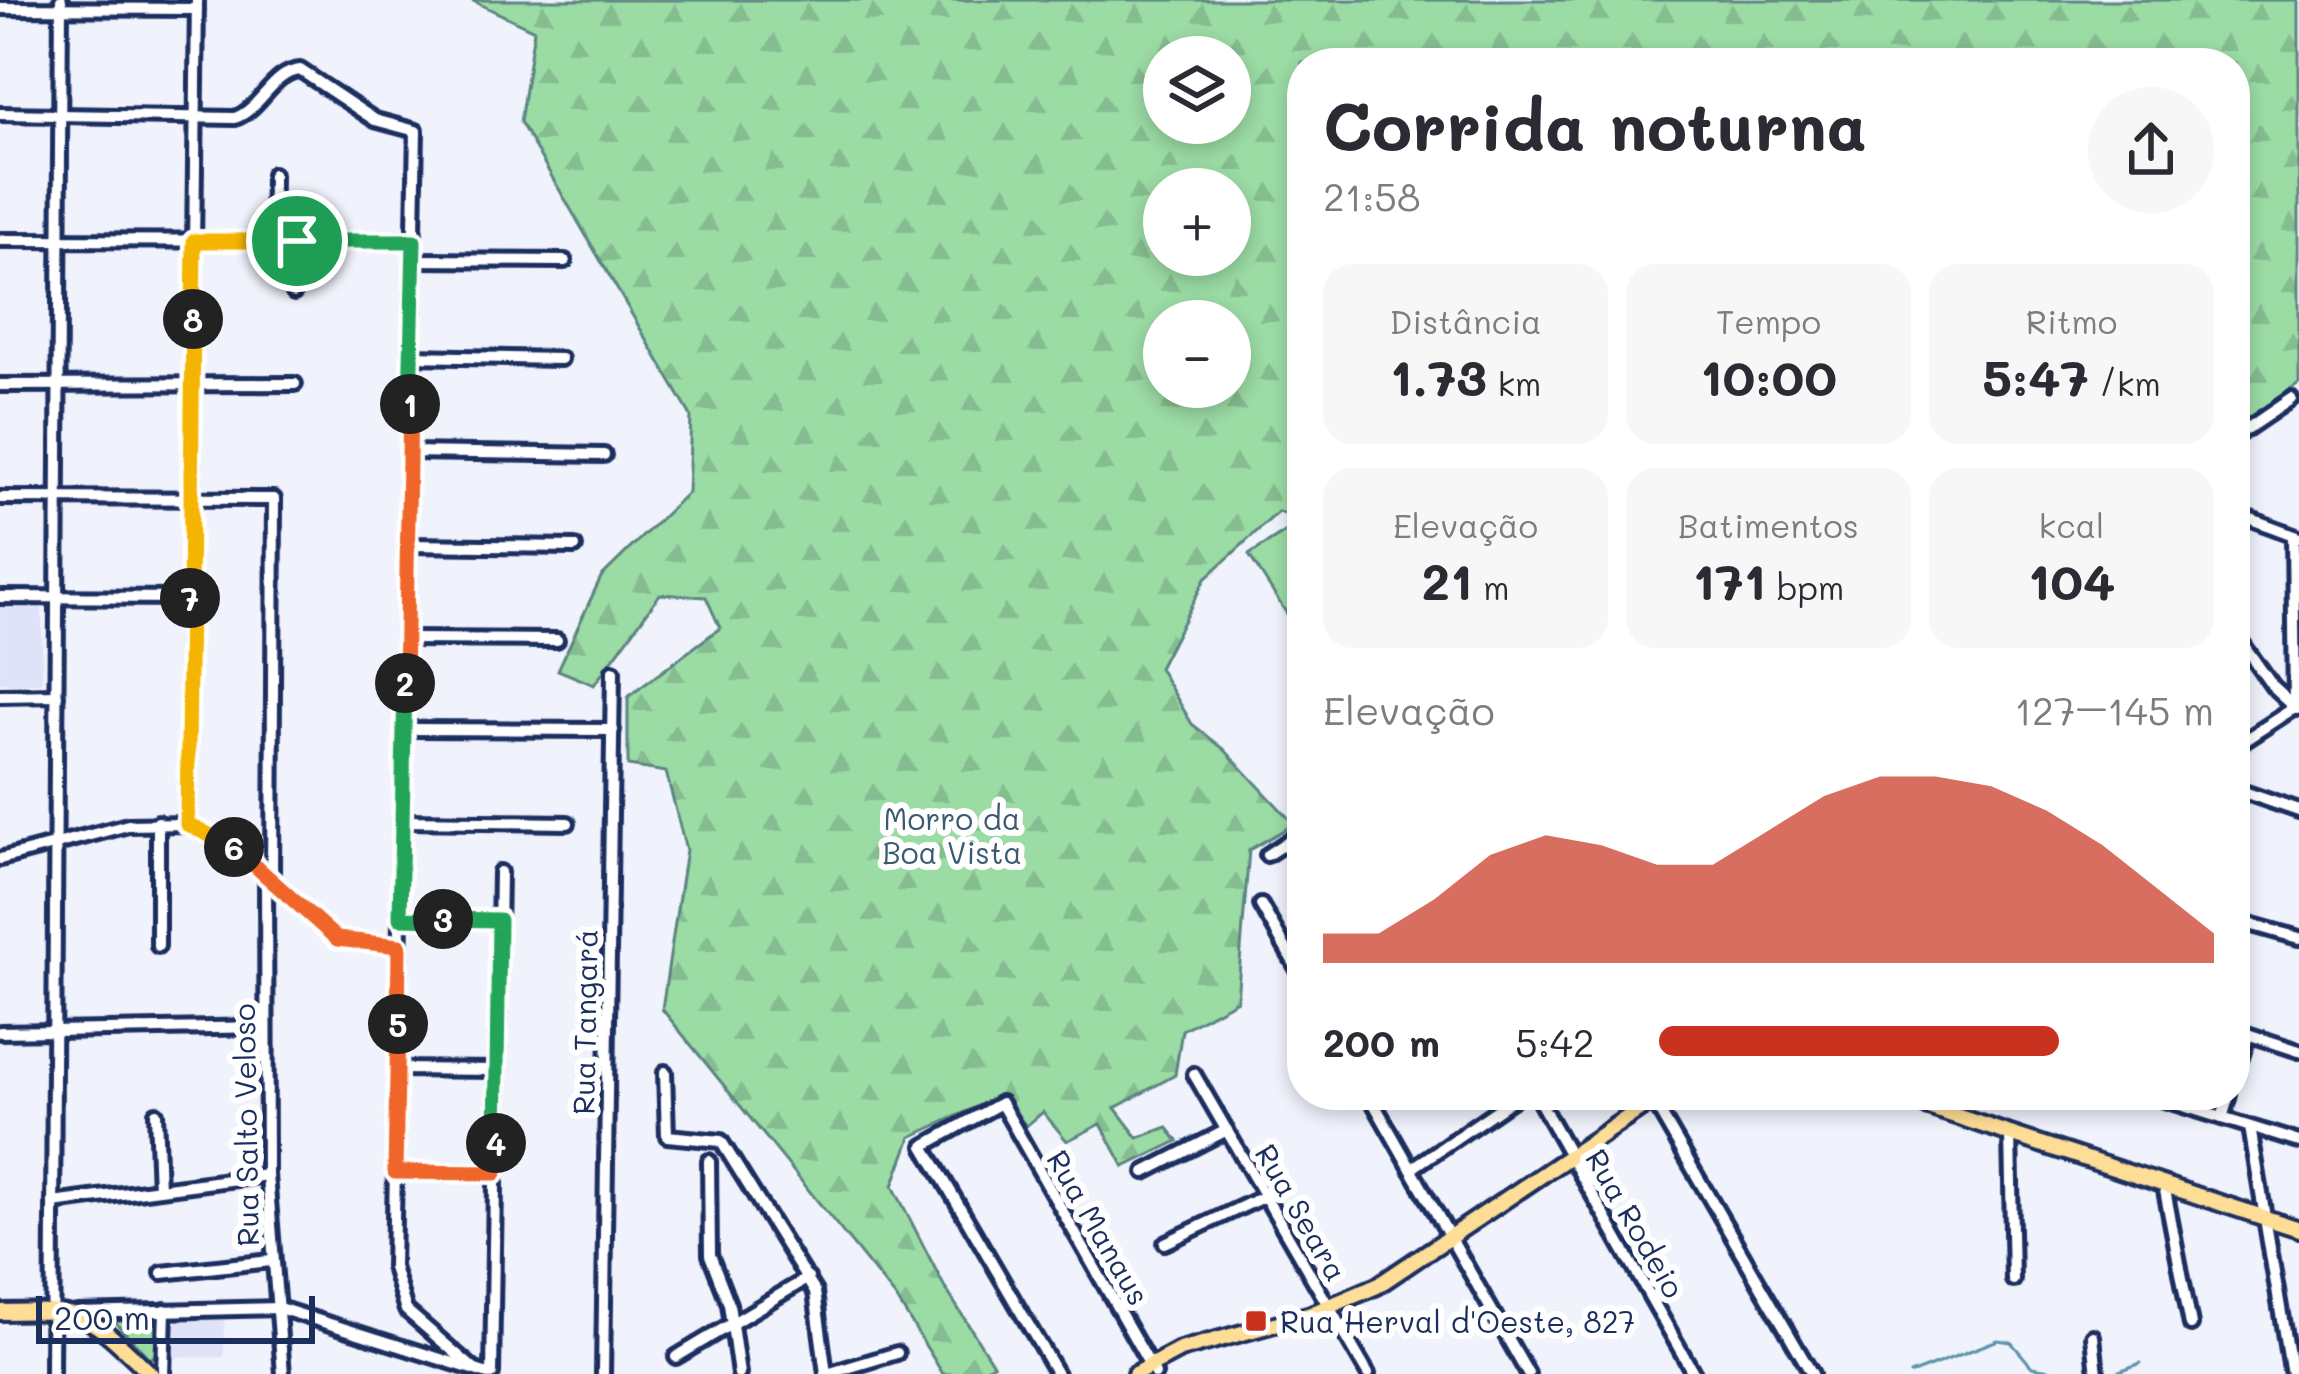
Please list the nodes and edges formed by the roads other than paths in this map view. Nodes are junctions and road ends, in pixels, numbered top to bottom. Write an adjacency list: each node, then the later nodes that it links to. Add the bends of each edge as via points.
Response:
1 (61, 4): 2 (street); 3 (street); 5 (street)
2 (197, 5): 6 (street)
3 (0, 8)
4 (0, 113): 5 (street)
5 (60, 115): 6 (street); 9 (street)
6 (196, 118): 10 (street); 13 (street, via 247,114 285,74 300,70 376,120 416,131)
7 (273, 174): 11 (street)
8 (0, 241): 9 (street)
9 (60, 241): 10 (street); 20 (street)
10 (194, 241): 11 (street); 21 (street)
11 (272, 241): 12 (street)
12 (293, 241): 13 (street); 16 (street)
13 (414, 241): 14 (street)
14 (413, 260): 15 (street); 17 (street)
15 (565, 261)
16 (294, 293)
17 (411, 356): 18 (street); 25 (street)
18 (561, 359)
19 (0, 385): 20 (street)
20 (58, 385): 21 (street); 28 (street)
21 (192, 385): 22 (street); 29 (street)
22 (295, 385)
23 (2291, 399): 24 (street)
24 (2250, 427)
25 (410, 452): 26 (street); 32 (street)
26 (604, 455)
27 (0, 499): 28 (street)
28 (58, 499): 29 (street); 35 (street)
29 (191, 499): 36 (street); 58 (street, Rua Salto Veloso, via 274,499)
30 (2250, 519): 31 (street)
31 (2296, 536): 43 (street)
32 (407, 545): 33 (street); 37 (street)
33 (574, 547)
34 (0, 597): 35 (street)
35 (57, 597): 36 (street); 41 (street)
36 (190, 598): 52 (street)
37 (406, 639): 38 (street); 44 (street)
38 (557, 640)
39 (2250, 651): 43 (street)
40 (613, 671): 45 (street, Rua Tangará)
41 (57, 695): 42 (street); 54 (street)
42 (0, 696)
43 (2297, 708): 46 (street)
44 (404, 729): 45 (street); 49 (street)
45 (614, 730): 126 (street, Rua Tangará)
46 (2250, 738)
47 (2250, 794): 48 (street)
48 (2299, 811)
49 (402, 820): 51 (street); 60 (street)
50 (158, 822): 52 (street); 54 (street); 65 (street)
51 (568, 823)
52 (187, 824): 58 (street, via 223,839)
53 (1287, 842): 55 (street)
54 (56, 843): 56 (street); 68 (street)
55 (1267, 855)
56 (0, 859)
57 (500, 872): 61 (street)
58 (269, 877): 66 (street, via 337,939); 67 (street, Rua Salto Veloso)
59 (1261, 905): 64 (street)
60 (400, 918): 61 (street); 66 (street)
61 (499, 920): 73 (street)
62 (2250, 924): 63 (street)
63 (2299, 938)
64 (1287, 941)
65 (158, 946)
66 (399, 946): 72 (street)
67 (266, 1027): 68 (street); 96 (street, Rua Salto Veloso)
68 (55, 1031): 69 (street); 100 (street)
69 (0, 1032)
70 (2250, 1036): 71 (street)
71 (2299, 1051)
72 (397, 1069): 73 (street); 93 (street)
73 (497, 1070): 95 (street)
74 (665, 1072): 107 (street, via 667,1136 721,1141)
75 (1194, 1074): 87 (street, Rua Seara)
76 (1378, 1110): 92 (street)
77 (1497, 1110): 92 (street)
78 (1544, 1110): 90 (street, Rua Rodeio)
79 (1635, 1110): 90 (main road)
80 (1661, 1110): 134 (street)
81 (1937, 1110): 88 (main road)
82 (2196, 1110): 85 (street)
83 (2224, 1110): 85 (street)
84 (156, 1113): 98 (street)
85 (2222, 1118): 86 (street)
86 (2250, 1127): 89 (street); 101 (street)
87 (1227, 1130): 94 (street); 99 (street, Rua Seara)
88 (2010, 1134): 97 (main road); 108 (street)
89 (2299, 1142)
90 (1570, 1156): 103 (main road); 133 (street, Rua Rodeio)
91 (709, 1161): 115 (street, via 710,1255)
92 (1411, 1169): 103 (street)
93 (395, 1172): 95 (street); 121 (street, via 398,1295 413,1317)
94 (1145, 1172)
95 (495, 1173): 121 (street)
96 (267, 1174): 98 (street); 105 (street, Rua Salto Veloso)
97 (2164, 1185): 101 (main road); 116 (street)
98 (158, 1189): 100 (street)
99 (1265, 1196): 104 (street); 110 (street, Rua Seara)
100 (53, 1203): 111 (street)
101 (2266, 1218): 102 (main road); 136 (street)
102 (2299, 1229)
103 (1450, 1238): 110 (main road); 132 (street)
104 (1165, 1243)
105 (271, 1261): 106 (street); 109 (street, Rua Salto Veloso)
106 (162, 1274)
107 (808, 1278): 115 (street); 128 (street, via 822,1311)
108 (2013, 1280)
109 (279, 1308): 112 (street); 121 (street); 125 (street, Rua Salto Veloso)
110 (1330, 1308): 120 (main road, via 1194,1345); 131 (street, Rua Seara)
111 (53, 1310): 113 (main road); 114 (main road); 122 (street)
112 (165, 1310): 114 (street); 124 (street)
113 (0, 1312)
114 (76, 1313): 123 (main road, via 98,1323)
115 (733, 1323): 119 (street); 127 (street)
116 (2191, 1325)
117 (2093, 1336): 135 (street)
118 (896, 1353): 128 (street)
119 (676, 1357)
120 (1152, 1369): 129 (street, Rua Manaus, via 1001,1103 924,1146); 130 (main road)
121 (485, 1373)
122 (52, 1374)
123 (151, 1374)
124 (164, 1374)
125 (283, 1374)
126 (603, 1374)
127 (739, 1374)
128 (826, 1374)
129 (1057, 1374)
130 (1135, 1374)
131 (1368, 1374)
132 (1528, 1374)
133 (1694, 1374)
134 (1812, 1374)
135 (2097, 1374)
136 (2291, 1374)

